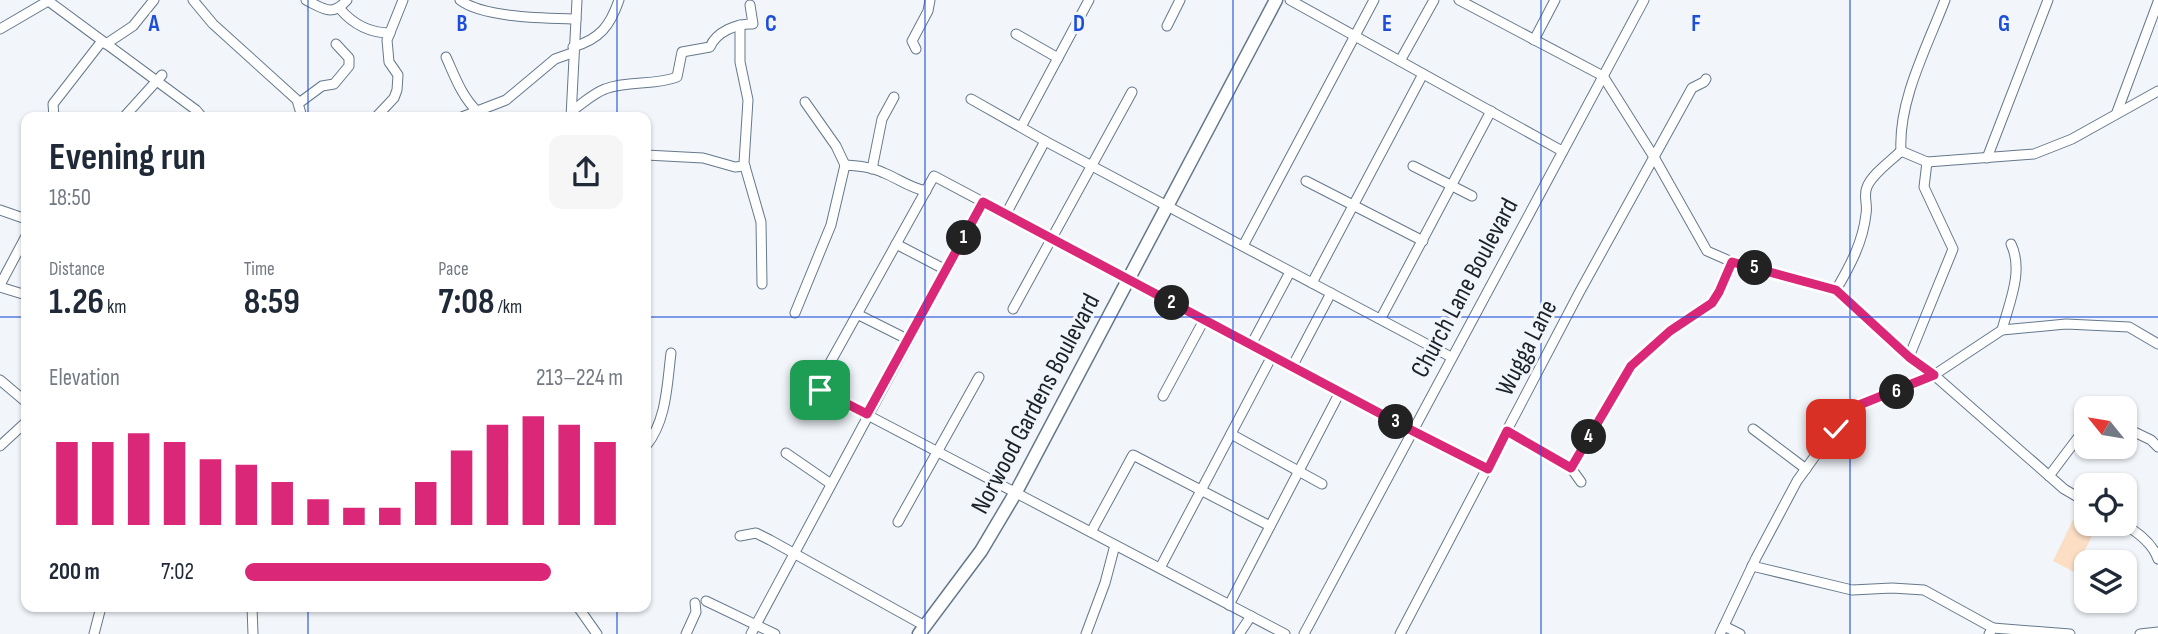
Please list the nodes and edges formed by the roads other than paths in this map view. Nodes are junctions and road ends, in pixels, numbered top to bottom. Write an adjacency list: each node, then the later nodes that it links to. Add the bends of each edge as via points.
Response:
1 (154, 0): 34 (street, via 133,26)
2 (193, 0): 49 (street, via 213,24 262,62)
3 (306, 0): 25 (street, via 329,11)
4 (347, 0): 25 (street)
5 (403, 0): 30 (street)
6 (460, 0): 23 (street)
7 (577, 0): 26 (street)
8 (619, 0): 37 (street, via 607,27)
9 (930, 0): 36 (street, via 912,41)
10 (1088, 0): 39 (street)
11 (1180, 0): 28 (street)
12 (1276, 0): 80 (street, Norwood Gardens Boulevard)
13 (1290, 0): 32 (street)
14 (1374, 0): 32 (street)
15 (1434, 0): 40 (street)
16 (1460, 0): 33 (street)
17 (1555, 0): 33 (street)
18 (1644, 0): 42 (street, Church Lane Boulevard)
19 (1945, 0): 64 (street, via 1906,105)
20 (2048, 0): 67 (street)
21 (48, 1): 29 (street); 34 (street)
22 (2158, 2): 60 (street)
23 (474, 4): 26 (street, via 532,18)
24 (750, 5): 27 (street, via 753,24)
25 (340, 9): 30 (street, via 348,19 376,33)
26 (576, 19): 37 (street)
27 (740, 25): 59 (street, via 714,38 710,47 682,52 677,78 605,89); 70 (street, via 740,62 748,100)
28 (1167, 26)
29 (0, 29)
30 (390, 33): 56 (street, via 389,62 398,75 397,90)
31 (1016, 34): 39 (street)
32 (1355, 36): 40 (street); 89 (street)
33 (1534, 40): 42 (street)
34 (104, 42): 43 (street); 52 (street, via 53,104)
35 (335, 44): 49 (street, via 345,51 349,66 334,84 322,86)
36 (916, 49)
37 (573, 50): 57 (street, via 555,58 506,100); 58 (street)
38 (446, 57): 57 (street, via 460,90)
39 (1058, 58): 61 (street)
40 (1401, 61): 41 (street)
41 (1423, 74): 51 (street); 79 (street)
42 (1603, 76): 63 (street, Church Lane Boulevard); 66 (street)
43 (160, 78): 53 (street); 54 (street)
44 (1706, 79): 66 (street, Wugga Lane, via 1692,88)
45 (2158, 91): 60 (street)
46 (1132, 92): 71 (street)
47 (894, 97): 73 (street, via 882,119)
48 (971, 99): 61 (street)
49 (299, 103): 55 (street)
50 (805, 103): 69 (street)
51 (1491, 111): 63 (street); 75 (street)
52 (54, 112)
53 (129, 112)
54 (197, 112)
55 (301, 112)
56 (381, 112)
57 (478, 112)
58 (572, 112)
59 (573, 112)
60 (2117, 112): 67 (street, via 2034,155)
61 (1021, 127): 62 (street)
62 (1045, 141): 71 (street); 82 (street)
63 (1562, 151): 111 (street, Church Lane Boulevard)
64 (1901, 151): 68 (street); 97 (street, via 1868,183 1864,230)
65 (651, 155): 70 (street)
66 (1654, 157): 90 (street, via 1707,251); 124 (street, Wugga Lane)
67 (1987, 158): 68 (street)
68 (1927, 162): 112 (street, via 1924,187 1953,249)
69 (845, 165): 73 (street); 101 (street, via 831,225)
70 (745, 166): 95 (street, via 761,222)
71 (1092, 166): 80 (street); 84 (street)
72 (1413, 166): 75 (street)
73 (872, 169): 76 (street)
74 (1306, 181): 79 (street)
75 (1451, 186): 77 (street); 85 (street)
76 (926, 191): 78 (street, via 934,176); 86 (street)
77 (1472, 196)
78 (983, 202): 82 (street); 91 (street)
79 (1353, 205): 85 (street); 94 (street)
80 (1167, 206): 89 (street); 93 (street, Norwood Gardens Boulevard)
81 (0, 210): 83 (street)
82 (1006, 214): 84 (street)
83 (21, 217)
84 (1051, 239): 93 (street); 100 (street)
85 (1423, 241): 103 (street)
86 (896, 244): 91 (street); 102 (street)
87 (2011, 244): 105 (street, via 2017,260 2015,281)
88 (21, 246): 96 (street)
89 (1243, 246): 92 (street)
90 (1732, 262): 97 (street); 133 (street, via 1712,303 1670,331 1631,366)
91 (946, 270): 106 (street)
92 (1290, 272): 94 (street); 108 (street)
93 (1128, 279): 104 (street); 142 (street, Norwood Gardens Boulevard)
94 (1312, 283): 99 (street)
95 (762, 284)
96 (0, 286): 98 (street)
97 (1836, 290): 112 (street)
98 (21, 293)
99 (1331, 293): 103 (street); 113 (street)
100 (1013, 309)
101 (795, 313)
102 (857, 314): 106 (street); 120 (street, via 816,388)
103 (1381, 318): 111 (street)
104 (1204, 320): 108 (street); 118 (street)
105 (2001, 330): 107 (street, via 2066,324 2129,327); 114 (street)
106 (907, 339): 120 (street)
107 (2158, 344)
108 (1251, 345): 110 (street)
109 (671, 353): 127 (street, via 662,418)
110 (1272, 356): 113 (street); 126 (street)
111 (1451, 357): 123 (street, Church Lane Boulevard)
112 (1909, 357): 114 (street)
113 (1292, 367): 117 (street)
114 (1934, 375): 135 (street, via 1849,409); 137 (street)
115 (979, 377): 131 (street)
116 (0, 380): 119 (street)
117 (1340, 392): 123 (street); 136 (street)
118 (1163, 396)
119 (21, 398)
120 (867, 414): 131 (street); 139 (street)
121 (21, 428): 129 (street)
122 (1753, 429): 135 (street)
123 (1413, 431): 134 (street); 173 (street, Church Lane Boulevard)
124 (1507, 431): 133 (street); 134 (street, Wugga Lane)
125 (2137, 433): 130 (street)
126 (1231, 434): 136 (street); 141 (street)
127 (651, 439)
128 (2074, 444): 137 (street)
129 (0, 446)
130 (2158, 447)
131 (939, 452): 142 (street); 144 (street)
132 (786, 453): 139 (street)
133 (1571, 468): 138 (street)
134 (1488, 469): 174 (street, Wugga Lane)
135 (1806, 469): 152 (street)
136 (1299, 471): 140 (street); 145 (street)
137 (2049, 476): 143 (street)
138 (1581, 482)
139 (831, 484): 150 (street)
140 (1322, 484)
141 (1202, 489): 145 (street); 146 (street, via 1133,455); 153 (street)
142 (1016, 492): 146 (street); 160 (street, Norwood Gardens Boulevard, via 981,551)
143 (2074, 495)
144 (898, 522)
145 (1270, 526): 154 (street)
146 (1091, 532): 149 (street)
147 (2137, 534): 151 (street)
148 (740, 536): 150 (street, via 756,533)
149 (1115, 545): 153 (street); 170 (street)
150 (795, 554): 159 (street); 160 (street)
151 (2158, 559)
152 (1752, 566): 161 (street); 162 (street, via 1852,590 1924,590)
153 (1160, 568): 154 (street)
154 (1229, 605): 158 (street)
155 (100, 612): 164 (street)
156 (252, 612): 165 (street)
157 (582, 612): 166 (street)
158 (1251, 616): 171 (street); 172 (street)
159 (757, 624): 167 (street, via 700,602); 168 (street); 169 (street)
160 (922, 630)
161 (1722, 630): 175 (street)
162 (1991, 631): 176 (street)
163 (2158, 632): 177 (street)
164 (94, 634)
165 (253, 634)
166 (597, 634)
167 (686, 634)
168 (751, 634)
169 (775, 634)
170 (1086, 634)
171 (1239, 634)
172 (1285, 634)
173 (1304, 634)
174 (1400, 634)
175 (1740, 634)
176 (2070, 634)
177 (2140, 634)

